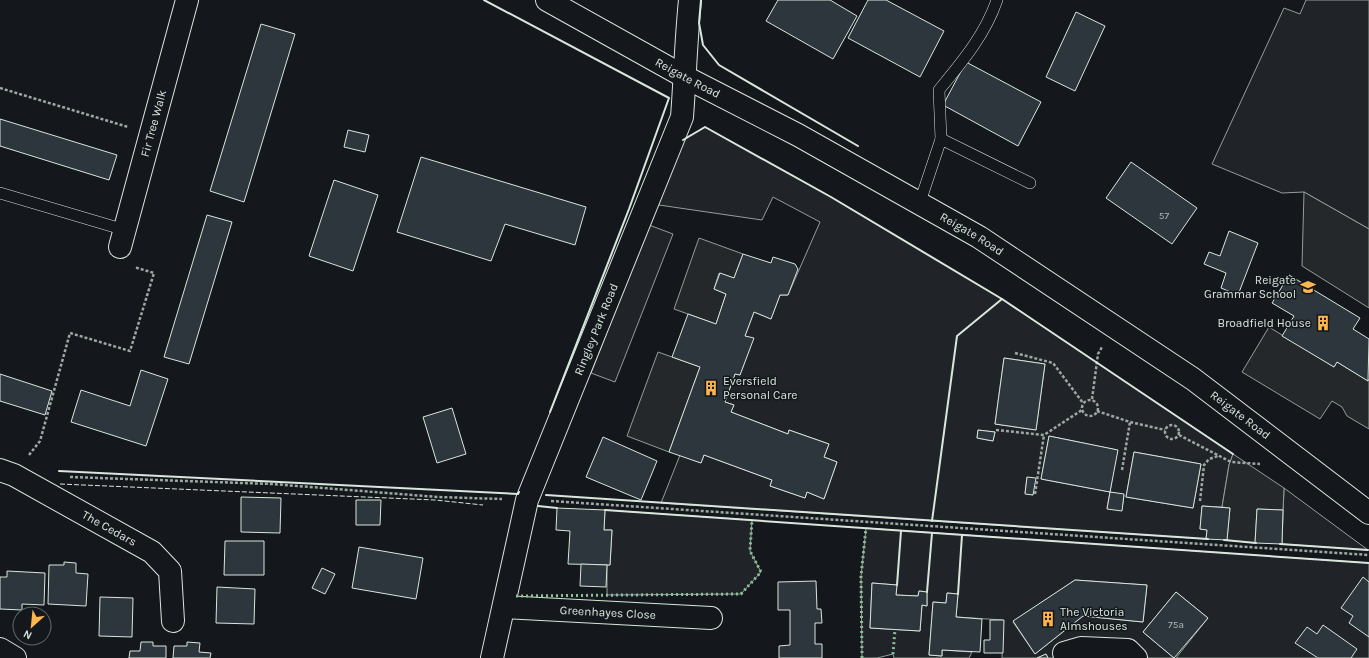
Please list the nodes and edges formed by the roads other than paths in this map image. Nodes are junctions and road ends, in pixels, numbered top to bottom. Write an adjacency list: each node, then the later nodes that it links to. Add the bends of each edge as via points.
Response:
1 (187, 0): 10 (street, Fir Tree Walk)
2 (547, 0): 5 (street, Reigate Road)
3 (690, 0): 5 (street, Ringley Park Road)
4 (997, 0): 6 (lane, via 971,51 939,90)
5 (685, 77): 9 (street, Reigate Road); 13 (street, Ringley Park Road, via 682,117 527,500)
6 (941, 139): 7 (lane); 9 (lane)
7 (1030, 183)
8 (0, 193): 10 (lane)
9 (920, 202): 12 (street, Reigate Road, via 978,237 1193,380)
10 (123, 238)
11 (7, 473): 15 (street, The Cedars, via 152,552 170,571)
12 (1369, 513)
13 (505, 607): 14 (street, Greenhayes Close); 19 (street, Ringley Park Road)
14 (711, 618)
15 (173, 621)
16 (0, 649): 18 (street)
17 (1064, 653): 20 (street, via 1081,648 1128,650)
18 (15, 658)
19 (492, 658)
20 (1136, 658)

